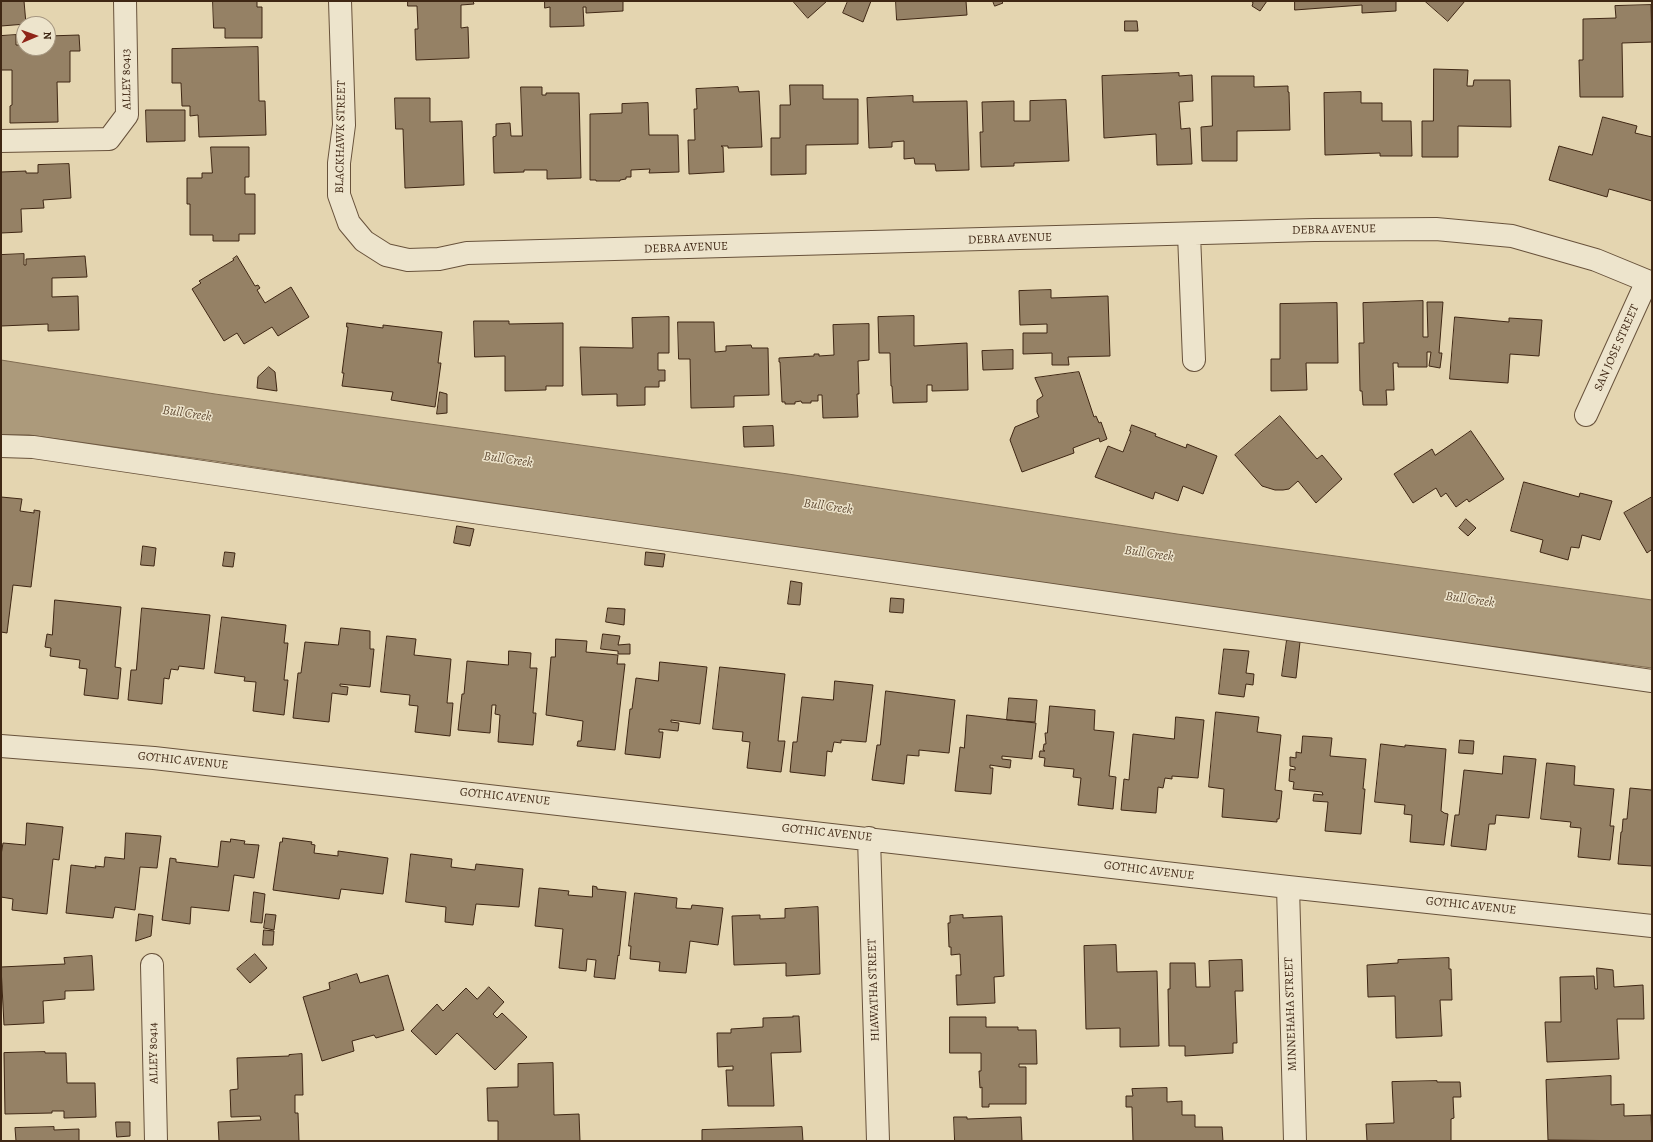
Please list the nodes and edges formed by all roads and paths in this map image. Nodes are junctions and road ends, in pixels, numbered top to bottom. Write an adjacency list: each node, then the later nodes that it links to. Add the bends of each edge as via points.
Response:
1 (125, 1): 3 (street, ALLEY 80413, via 127,115 109,139)
2 (340, 1): 5 (street, BLACKHAWK STREET, via 344,125 339,162 339,195 349,223)
3 (1, 141)
4 (1189, 234): 5 (street, DEBRA AVENUE, via 467,253 439,259 408,260 386,254); 6 (street, DEBRA AVENUE, via 1436,229 1512,236 1596,260); 7 (street)
5 (364, 241)
6 (1650, 282): 8 (street, SAN JOSE STREET)
7 (1194, 360)
8 (1586, 415)
9 (1, 446): 10 (street, via 33,447)
10 (1652, 681)
11 (1, 746): 12 (street, GOTHIC AVENUE, via 154,758)
12 (869, 838): 13 (street, GOTHIC AVENUE); 17 (street, HIAWATHA STREET)
13 (1288, 887): 14 (street, GOTHIC AVENUE); 18 (street, MINNEHAHA STREET)
14 (1652, 926)
15 (152, 965): 16 (street, ALLEY 80414)
16 (156, 1141)
17 (878, 1141)
18 (1295, 1141)

